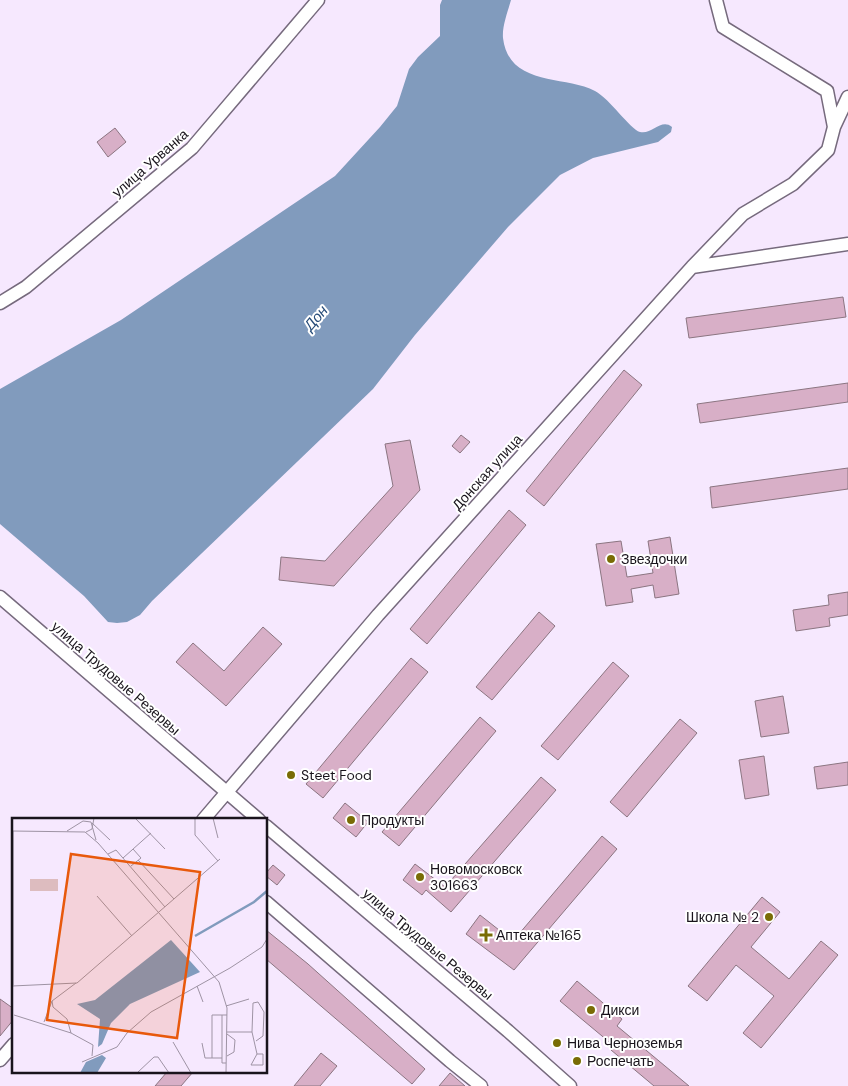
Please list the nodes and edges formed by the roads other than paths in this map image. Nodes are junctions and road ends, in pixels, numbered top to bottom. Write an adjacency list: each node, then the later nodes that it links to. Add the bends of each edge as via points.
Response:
1 (318, 0): 7 (street, улица Урванка, via 192,148 26,287)
2 (716, 0): 4 (street, via 723,27 827,91)
3 (848, 96): 4 (street, Донская улица)
4 (834, 127): 6 (street, Донская улица, via 828,150 793,184 743,214)
5 (848, 244): 6 (street)
6 (692, 267): 9 (street, Донская улица, via 378,615)
7 (0, 303)
8 (0, 597): 9 (street, улица Трудовые Резервы)
9 (226, 792): 10 (street, Донская улица); 11 (street, улица Трудовые Резервы)
10 (206, 818)
11 (257, 818)
12 (268, 828): 17 (street, улица Трудовые Резервы)
13 (268, 904): 16 (street)
14 (12, 1046): 15 (street)
15 (0, 1060)
16 (481, 1086)
17 (570, 1086)

